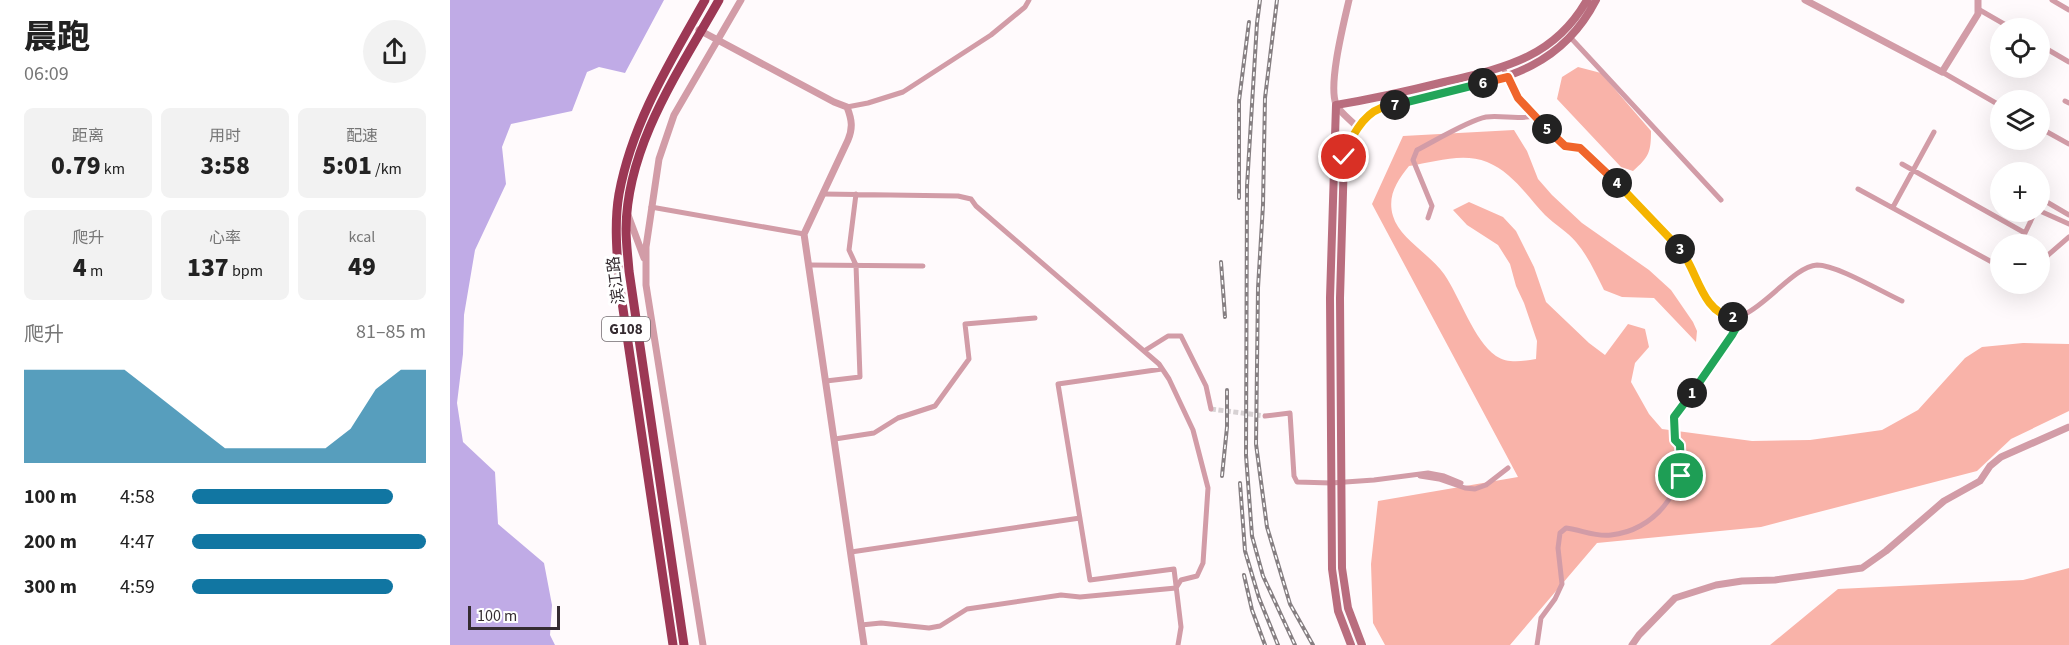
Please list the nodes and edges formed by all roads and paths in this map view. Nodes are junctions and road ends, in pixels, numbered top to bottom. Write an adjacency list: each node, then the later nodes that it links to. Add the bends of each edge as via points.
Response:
1 (705, 0): 14 (highway, 滨江路 / G108)
2 (719, 0): 15 (highway, 滨江路 / G108)
3 (741, 0): 17 (street)
4 (1029, 0): 25 (street, via 992,35 903,92)
5 (1349, 0): 24 (street, via 1334,88)
6 (1587, 0): 20 (main road, via 1554,40)
7 (1596, 0): 16 (main road)
8 (1805, 0): 21 (street)
9 (1978, 0): 11 (street)
10 (2052, 0): 12 (street)
11 (1978, 9): 13 (street); 21 (street)
12 (2069, 10)
13 (1994, 18)
14 (690, 26): 15 (street); 75 (highway, 滨江路 / G108, via 650,100 630,148 619,195 616,233 619,282)
15 (701, 31): 17 (street); 41 (highway, 滨江路 / G108, via 644,143)
16 (1570, 37): 22 (main road, via 1539,62); 36 (street)
17 (718, 40): 25 (street); 38 (street, via 674,115 659,159)
18 (2050, 51): 19 (street)
19 (2069, 62)
20 (1503, 68): 22 (street); 24 (main road)
21 (1942, 72): 23 (street)
22 (1508, 77): 26 (street); 27 (main road, via 1382,107)
23 (1990, 100)
24 (1336, 105): 27 (street); 69 (main road, via 1330,298)
25 (847, 107): 34 (street, via 853,129)
26 (1533, 116): 44 (street, via 1482,118 1417,150 1413,160 1432,206); 58 (street, via 1565,146 1580,148 1591,157 1682,251 1718,312)
27 (1358, 128): 68 (main road, via 1344,157 1340,298)
28 (1934, 132): 32 (street)
29 (2050, 134): 30 (street)
30 (2069, 144)
31 (1902, 164): 32 (street)
32 (1914, 170): 39 (street); 40 (street)
33 (1858, 189): 39 (street)
34 (823, 194): 35 (street); 48 (street)
35 (856, 194): 54 (street, via 849,250); 59 (street, via 958,196 971,200)
36 (1721, 200)
37 (2050, 204): 43 (street)
38 (651, 207): 48 (street); 52 (street)
39 (1893, 207): 51 (street)
40 (1990, 213)
41 (628, 214): 52 (street); 76 (highway, 滨江路 / G108, via 629,271)
42 (2050, 215): 47 (street)
43 (2069, 215)
44 (1428, 218)
45 (2006, 222): 46 (street, via 2025,233)
46 (2030, 222)
47 (2069, 224)
48 (804, 234): 53 (street)
49 (2069, 237): 50 (street)
50 (2050, 253)
51 (1990, 262)
52 (646, 263): 77 (street, via 646,285)
53 (809, 265): 54 (street); 61 (street)
54 (856, 265): 55 (street); 61 (street, via 860,377)
55 (923, 266)
56 (1902, 301): 58 (street, via 1836,269 1815,265 1796,273 1748,314)
57 (1035, 318): 65 (street, via 965,324 969,359 935,406 898,418 874,433)
58 (1736, 318): 82 (street, via 1736,328 1722,353 1674,417 1681,476 1662,510 1631,532 1609,536 1566,528 1560,533 1562,584 1541,618)
59 (1144, 351): 60 (street); 62 (street, via 1168,336 1181,336 1206,386)
60 (1162, 369): 71 (street, via 1058,384); 73 (street, via 1193,430 1208,488 1203,563 1197,576 1181,580)
61 (826, 381): 65 (street)
62 (1211, 408)
63 (1264, 416): 69 (street, via 1290,413 1297,482)
64 (2069, 427): 83 (street, via 2001,457 1980,481 1944,501 1862,568 1716,585 1675,598)
65 (835, 439): 72 (street)
66 (1508, 468): 67 (street, via 1475,489)
67 (1410, 476): 68 (street); 70 (street, via 1434,473)
68 (1342, 482): 69 (street); 81 (main road, via 1343,582)
69 (1331, 483): 80 (main road, via 1333,583 1338,611)
70 (1461, 483)
71 (1080, 518): 72 (street); 73 (street, via 1090,580 1174,569)
72 (851, 552): 74 (street)
73 (1176, 588): 74 (street, via 1080,597 1061,595 968,609 940,626 929,628); 79 (street, via 1181,627)
74 (861, 625): 78 (street)
75 (673, 645)
76 (684, 645)
77 (703, 645)
78 (864, 645)
79 (1178, 645)
80 (1351, 645)
81 (1362, 645)
82 (1537, 645)
83 (1632, 645)

